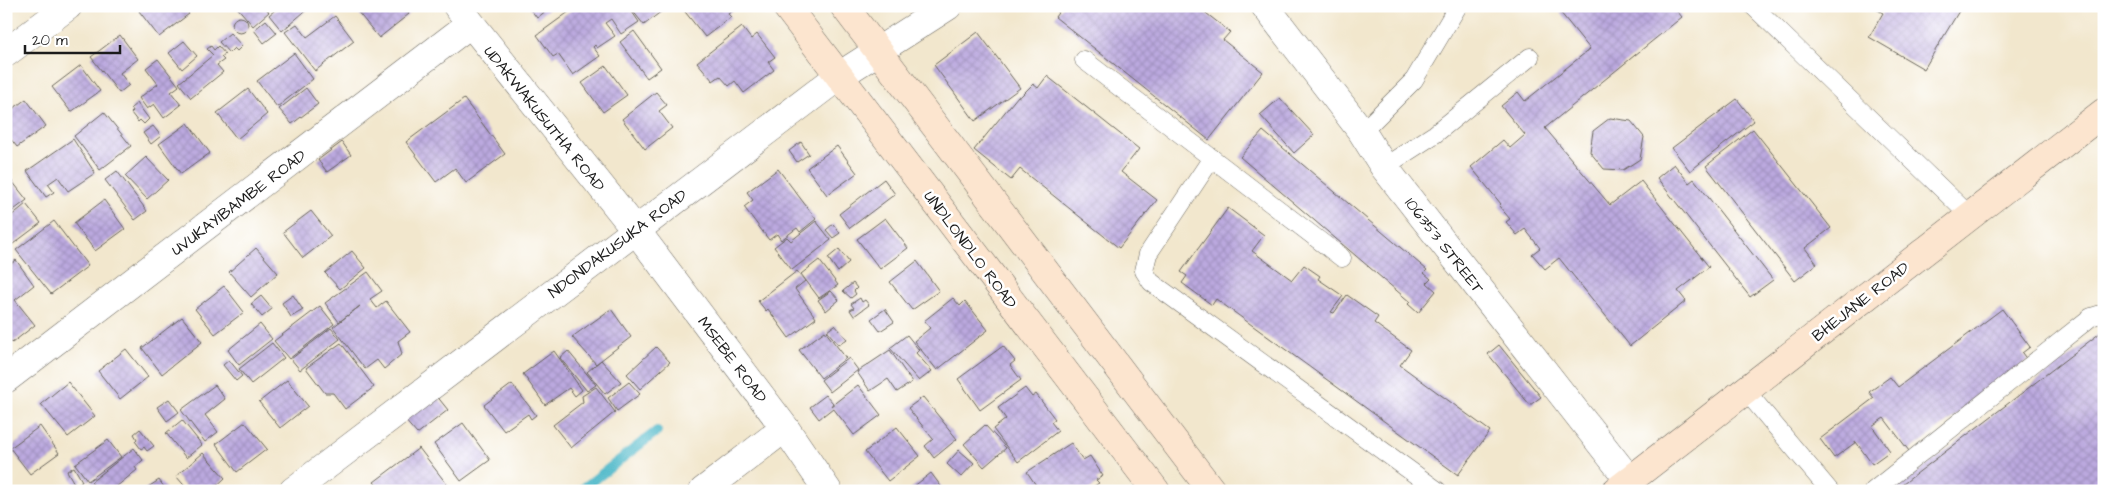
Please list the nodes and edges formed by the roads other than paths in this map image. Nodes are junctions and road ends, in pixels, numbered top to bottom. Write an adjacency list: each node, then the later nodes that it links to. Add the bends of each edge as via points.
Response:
1 (68, 6): 10 (street)
2 (786, 6): 13 (main road, UNDLONDLO ROAD)
3 (844, 6): 9 (main road)
4 (948, 6): 9 (street, NDONDAKUSUKA ROAD)
5 (1265, 6): 15 (street, 106353 STREET)
6 (1458, 6): 15 (lane, via 1414,80)
7 (1753, 6): 18 (lane)
8 (464, 15): 19 (street, UDAKWAKUSUTHA ROAD); 22 (street, UVUKAYIBAMBE ROAD)
9 (878, 50): 13 (street, NDONDAKUSUKA ROAD); 30 (main road)
10 (6, 53)
11 (1530, 57): 17 (lane, via 1435,134)
12 (1084, 60): 16 (lane)
13 (839, 76): 19 (street, NDONDAKUSUKA ROAD); 29 (main road, UNDLONDLO ROAD)
14 (2104, 112): 18 (main road, BHEJANE ROAD)
15 (1362, 132): 17 (street, 106353 STREET)
16 (1212, 158): 20 (lane); 31 (lane, via 1148,254 1144,271 1151,282)
17 (1384, 167): 25 (street, 106353 STREET)
18 (1970, 216): 23 (main road, BHEJANE ROAD)
19 (635, 229): 24 (street, MSEBE ROAD); 26 (street, NDONDAKUSUKA ROAD)
20 (1342, 258)
21 (2104, 313): 33 (lane, via 2091,317)
22 (6, 379)
23 (1745, 390): 25 (main road, BHEJANE ROAD); 32 (lane)
24 (785, 428): 27 (street); 28 (street, MSEBE ROAD)
25 (1620, 488)
26 (293, 491)
27 (702, 491)
28 (828, 491)
29 (1156, 491)
30 (1212, 491)
31 (1438, 491)
32 (1830, 491)
33 (1873, 491)

